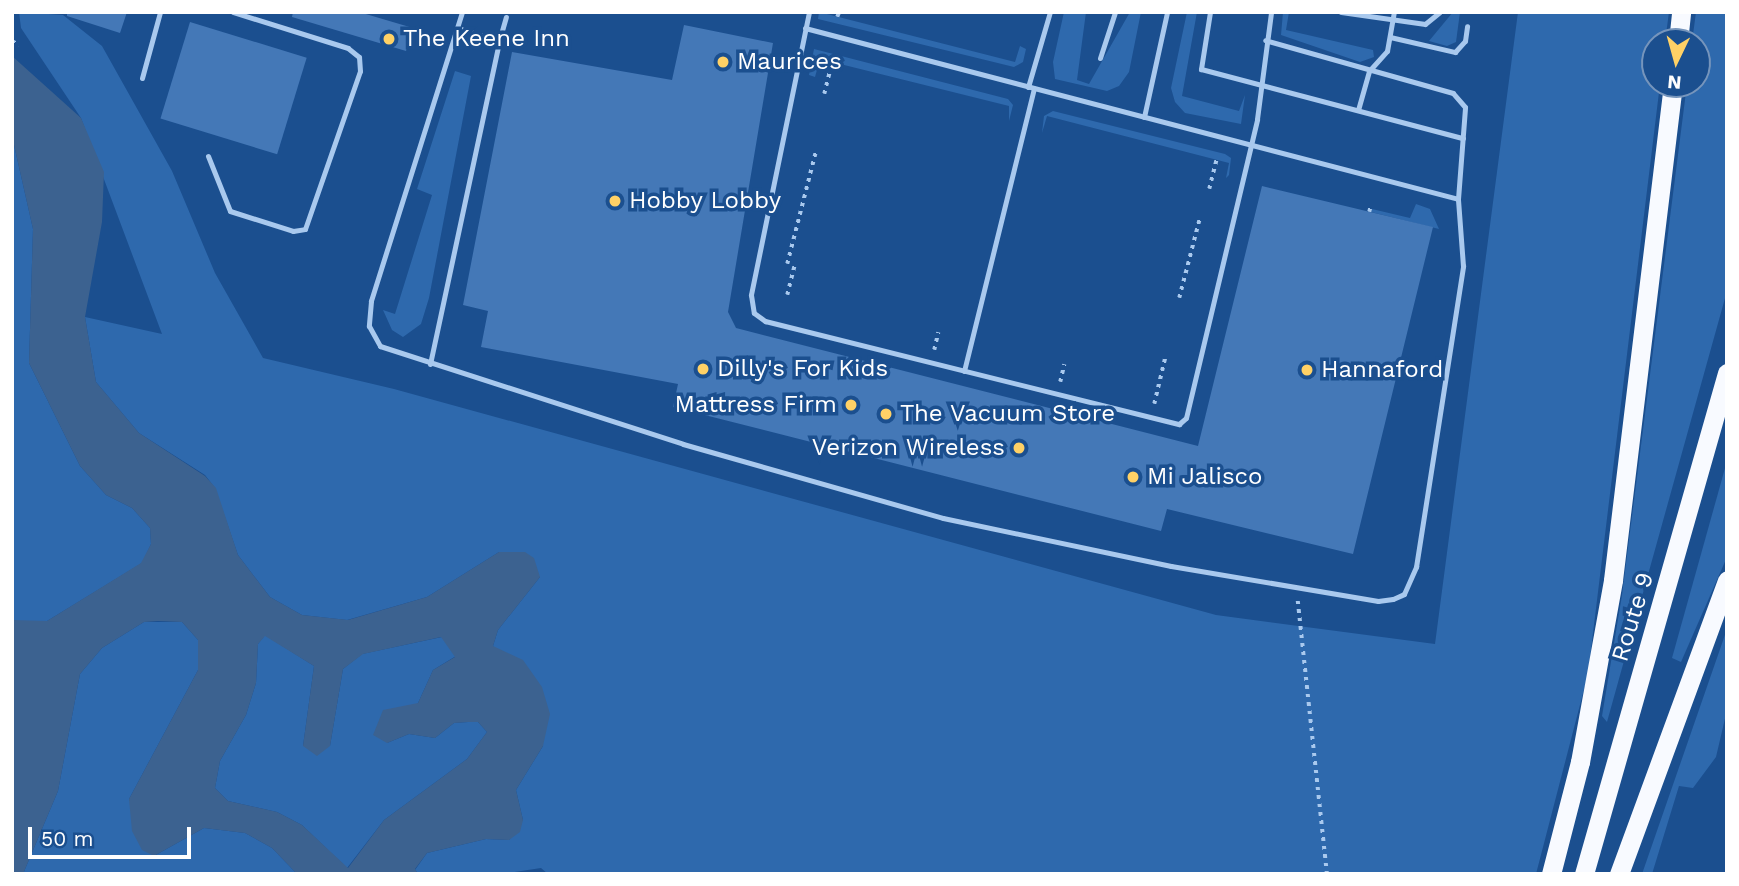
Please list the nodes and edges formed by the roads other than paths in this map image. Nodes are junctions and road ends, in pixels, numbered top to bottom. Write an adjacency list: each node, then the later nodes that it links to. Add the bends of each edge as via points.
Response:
1 (160, 12): 23 (lane)
2 (233, 12): 31 (lane, via 348,48 359,57 360,71 300,232 230,211)
3 (462, 12): 16 (lane)
4 (809, 12): 17 (lane)
5 (1049, 12): 25 (lane)
6 (1115, 12): 21 (lane)
7 (1167, 12): 28 (lane)
8 (1210, 12): 24 (lane, via 1201,69)
9 (1270, 12): 19 (lane)
10 (1342, 12): 14 (lane)
11 (1394, 12): 14 (lane)
12 (1440, 12): 14 (lane, via 1425,24)
13 (506, 17): 20 (lane)
14 (1393, 20): 18 (lane)
15 (1467, 26): 18 (lane, via 1465,41 1455,52)
16 (457, 28): 20 (lane); 33 (lane, via 368,314 370,332 380,346)
17 (805, 28): 25 (lane); 34 (lane, via 751,295 754,313 765,321)
18 (1390, 37): 22 (lane, via 1383,57)
19 (1265, 40): 22 (lane); 24 (lane)
20 (499, 41): 33 (lane)
21 (1100, 58)
22 (1369, 71): 27 (lane); 29 (lane, via 1459,96 1465,107)
23 (142, 78)
24 (1259, 84): 27 (lane); 30 (lane)
25 (1031, 88): 28 (lane); 34 (lane)
26 (1670, 98): 37 (highway, via 1613,580 1580,762)
27 (1358, 110): 29 (lane)
28 (1144, 117): 30 (lane)
29 (1463, 138): 32 (lane)
30 (1250, 145): 32 (lane); 34 (lane, via 1186,418 1179,424)
31 (208, 156)
32 (1458, 199): 33 (lane, via 1463,266 1411,581 1404,593 1378,601 943,518 683,444)
33 (430, 364)
34 (964, 371)
35 (1727, 373): 38 (highway, Route 9)
36 (1727, 580): 39 (highway)
37 (1551, 874)
38 (1584, 874)
39 (1619, 874)

